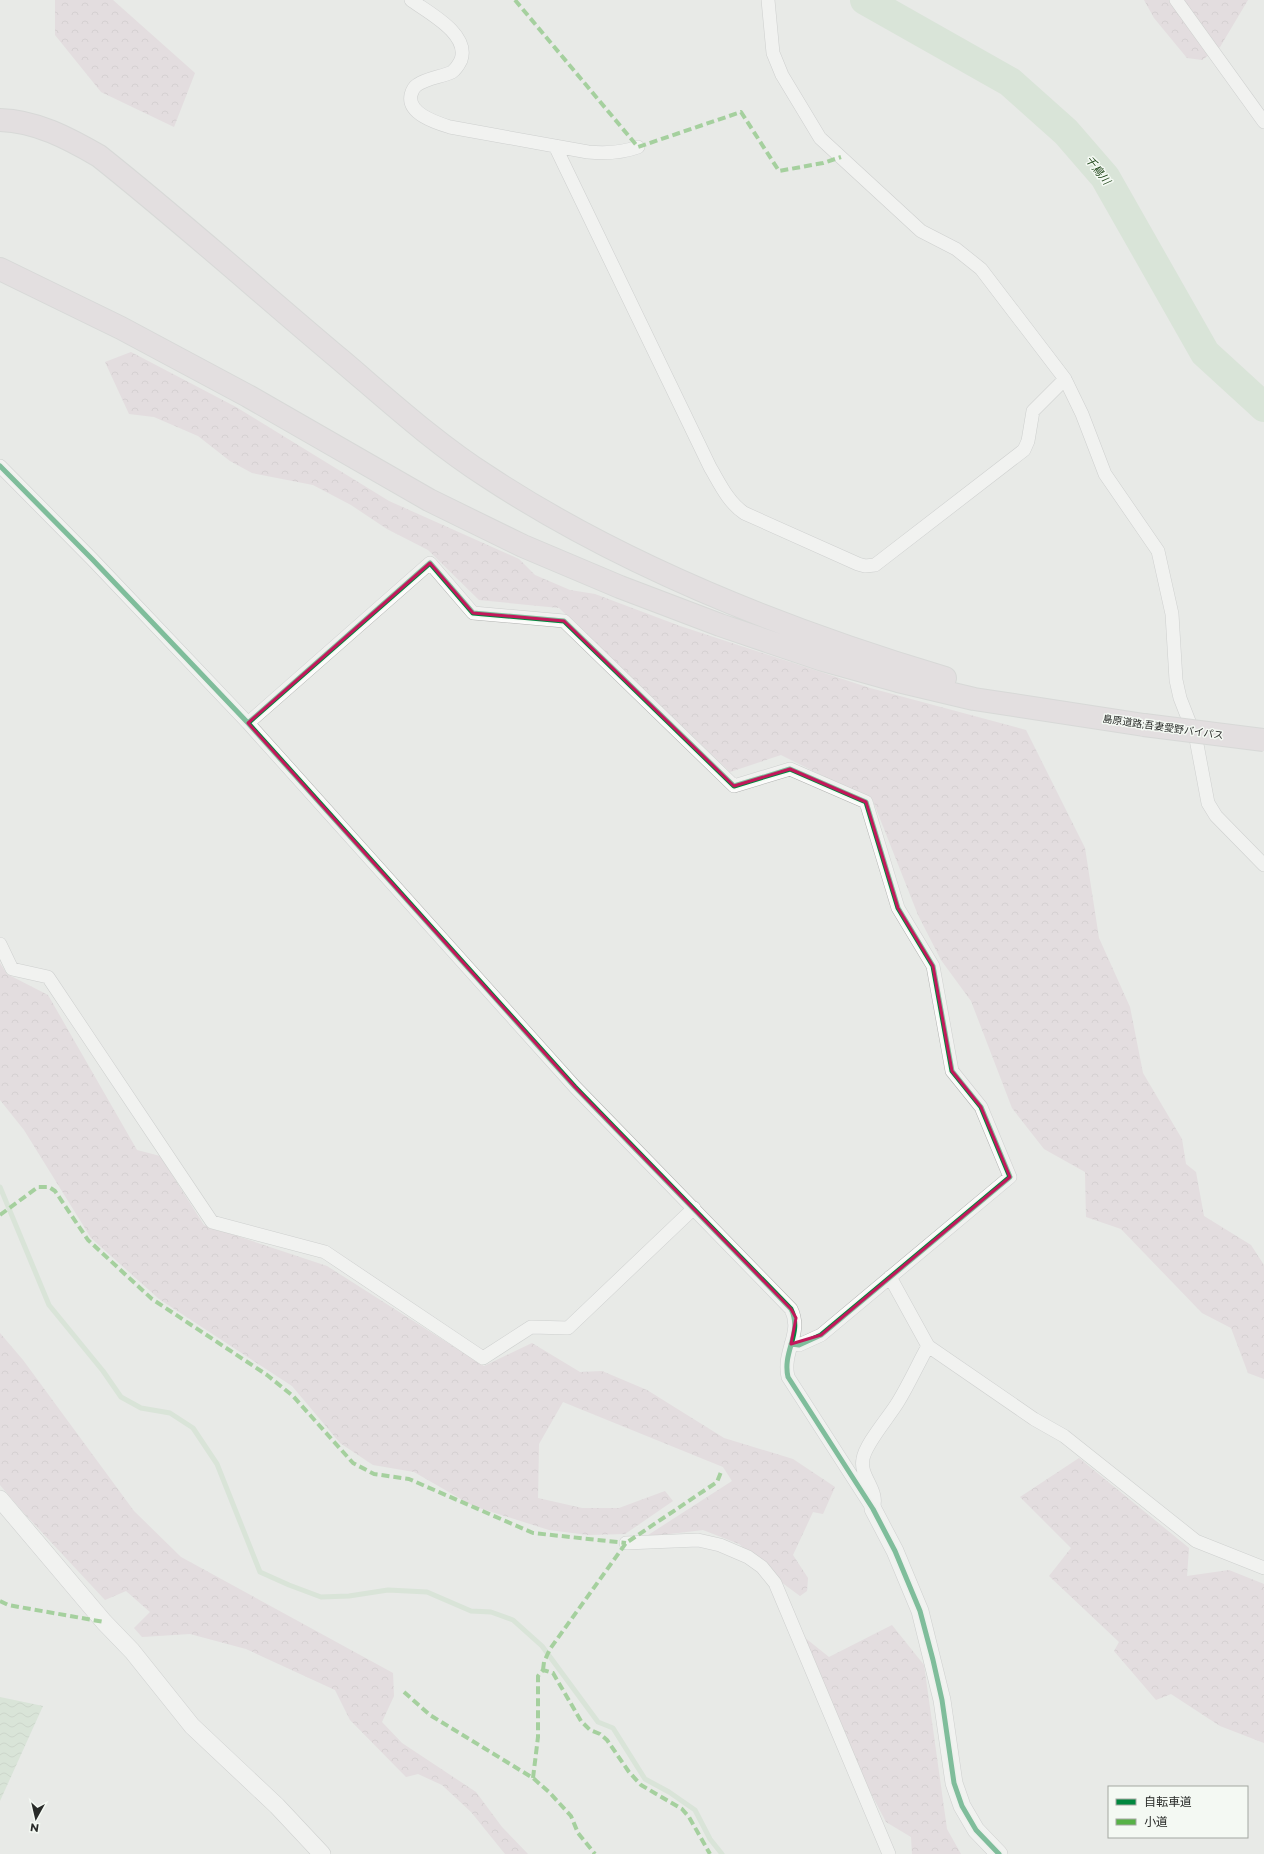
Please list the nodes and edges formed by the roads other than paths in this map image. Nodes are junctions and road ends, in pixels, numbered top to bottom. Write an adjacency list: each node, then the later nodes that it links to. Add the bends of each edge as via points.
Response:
1 (411, 0): 6 (street, via 454,32 463,50 458,66 452,71 418,84 413,89 411,103 418,112 434,122 450,127)
2 (768, 0): 9 (street, via 773,54 782,75 820,138 921,231 956,250 981,269)
3 (1176, 0): 5 (street)
4 (0, 120): 11 (highway, via 41,127 72,140 99,156 415,423 487,476 555,518 627,556 801,630 884,660)
5 (1264, 122)
6 (555, 146): 7 (street, via 604,154 620,153); 9 (street, via 710,467 729,500 744,513 858,564 875,565 1024,450 1028,442 1033,411)
7 (638, 147)
8 (0, 269): 11 (highway, via 121,328 248,396 428,500 523,546 620,587 823,660 890,679 974,699)
9 (1065, 379): 14 (street, via 1082,414 1105,474 1158,551 1172,614 1176,680 1196,739 1208,804 1216,816)
10 (0, 466): 12 (street)
11 (1063, 712): 13 (highway, 島原道路;吾妻愛野バイパス, bridge)
12 (248, 723): 16 (street, via 575,1087); 17 (street, via 430,563 473,613 564,621 734,786 790,769 866,802 898,908 933,966 952,1070 982,1108 1010,1177)
13 (1264, 740)
14 (1264, 865)
15 (0, 944): 16 (street, via 12,969 48,977 212,1222 325,1252 484,1358 531,1327 568,1328)
16 (694, 1208): 18 (street, via 791,1309 796,1318 796,1329)
17 (890, 1277): 18 (street, via 821,1335 799,1345); 19 (street)
18 (791, 1344): 21 (street, via 786,1369 788,1377)
19 (928, 1346): 21 (street, via 898,1403 865,1451 862,1461 875,1495); 23 (street, via 1034,1419 1064,1436 1196,1541)
20 (0, 1499): 24 (street, via 104,1622 132,1651 192,1726 277,1806)
21 (873, 1509): 26 (street, via 895,1551 920,1611 942,1700 953,1777 962,1806 976,1830)
22 (626, 1543): 25 (street, via 698,1540 748,1556 762,1567 775,1583)
23 (1264, 1568)
24 (322, 1854)
25 (889, 1854)
26 (999, 1854)

